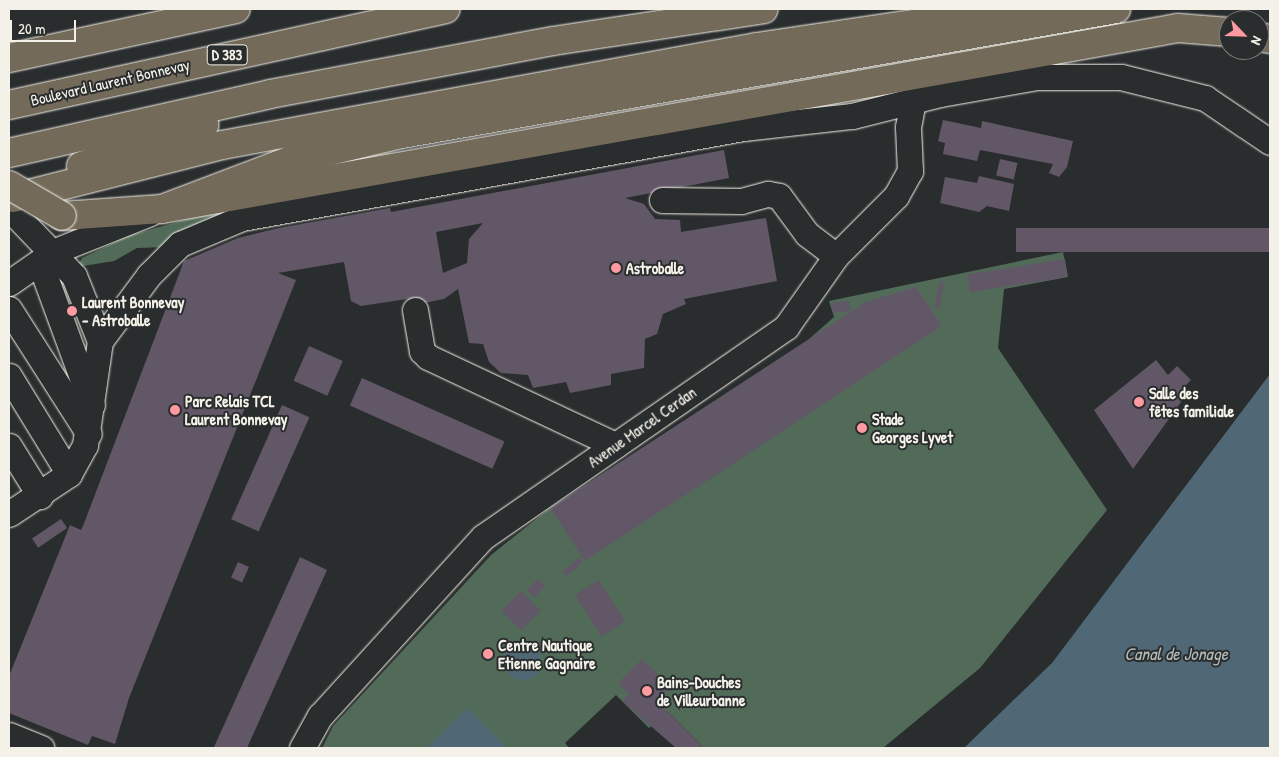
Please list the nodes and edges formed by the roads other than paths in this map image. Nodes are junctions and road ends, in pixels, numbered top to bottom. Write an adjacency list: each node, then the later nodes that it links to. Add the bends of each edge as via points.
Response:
1 (236, 9): 7 (main road)
2 (446, 9): 11 (main road, Boulevard Laurent Bonnevay / D 383)
3 (764, 9): 9 (main road, via 554,41)
4 (1014, 9): 18 (main road, via 757,47 222,145 32,196)
5 (1116, 9): 19 (main road, via 402,134 291,160)
6 (1219, 31): 8 (main road, via 1178,28)
7 (9, 58)
8 (913, 87): 10 (main road); 12 (street); 13 (street, Avenue Marcel Cerdan); 14 (street, via 1036,78 1121,77 1206,98)
9 (270, 94): 15 (main road); 18 (main road, via 239,113)
10 (790, 98): 12 (street, via 840,98); 19 (main road)
11 (9, 105)
12 (880, 108): 13 (street); 25 (street, via 852,116 733,130 242,218 180,244 149,275)
13 (908, 127): 20 (street, Avenue Marcel Cerdan, via 910,171 896,196)
14 (1270, 142)
15 (9, 153)
16 (9, 185): 18 (main road, bridge)
17 (662, 200): 20 (street, via 741,201 768,194 780,196 807,234)
18 (24, 206): 19 (main road); 21 (street)
19 (162, 209): 21 (street)
20 (836, 256): 29 (street, Avenue Marcel Cerdan, via 786,327)
21 (47, 257): 22 (street); 25 (street, via 74,276); 27 (street)
22 (9, 283)
23 (9, 309): 28 (street)
24 (415, 310): 29 (street, via 422,351 428,357)
25 (100, 341): 27 (street)
26 (9, 376): 31 (street)
27 (94, 409): 28 (street)
28 (89, 434): 31 (street)
29 (615, 445): 36 (street, Avenue Marcel Cerdan, via 483,537 320,716)
30 (9, 446): 32 (street)
31 (69, 474): 32 (street)
32 (40, 496): 33 (street)
33 (9, 514)
34 (9, 735): 35 (street)
35 (42, 748)
36 (302, 748)

